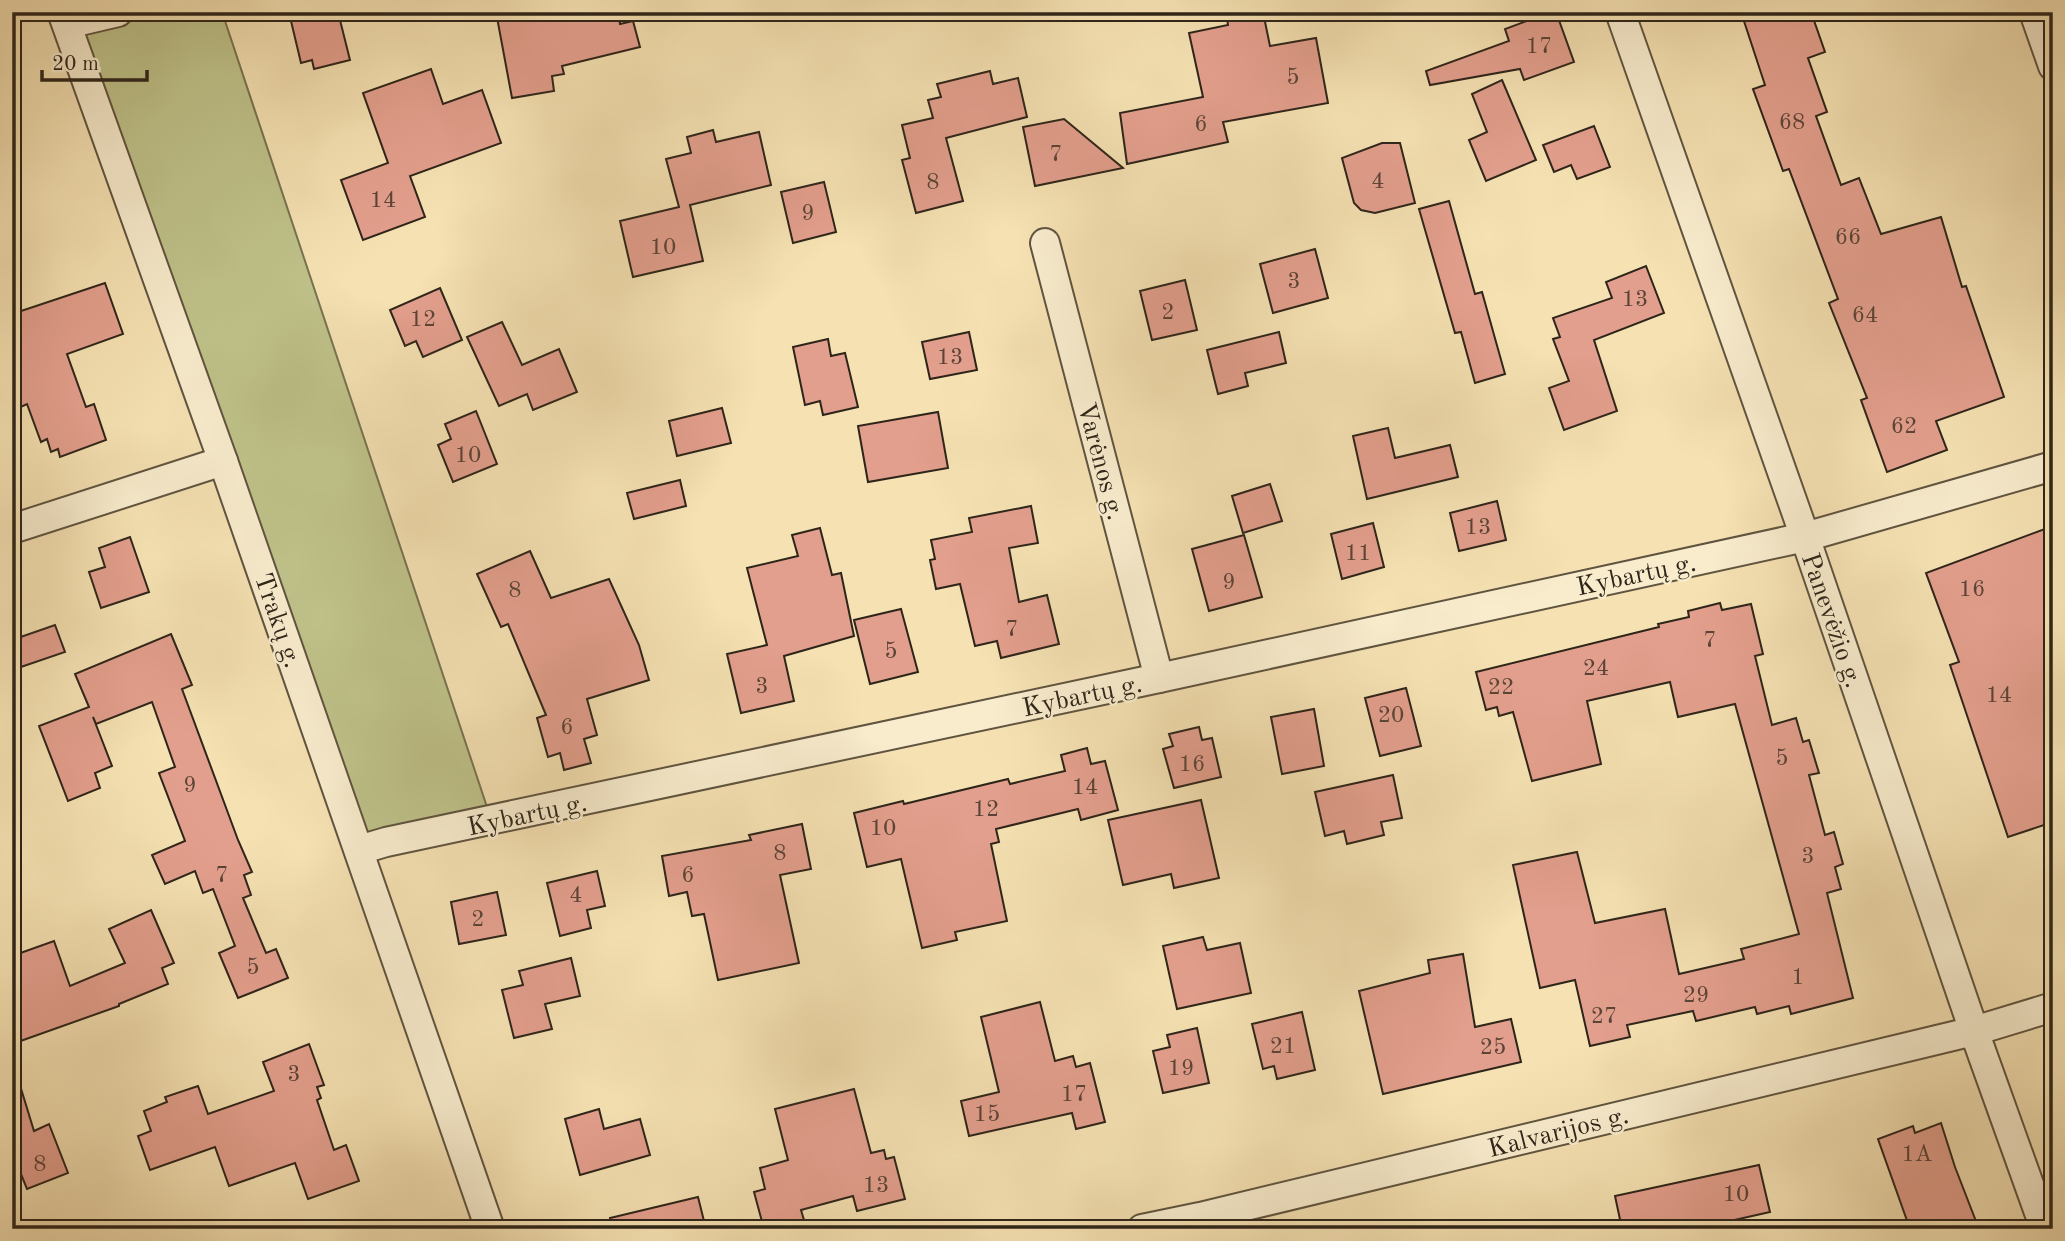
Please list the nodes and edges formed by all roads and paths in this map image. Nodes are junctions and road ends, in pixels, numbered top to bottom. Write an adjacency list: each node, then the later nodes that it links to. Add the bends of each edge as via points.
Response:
1 (118, 12): 4 (street)
2 (1620, 12): 10 (street, Panevėžio g.)
3 (2034, 12): 5 (street)
4 (64, 18): 7 (street, Trakų g.)
5 (2053, 66)
6 (1045, 243): 11 (street, Varėnos g.)
7 (223, 461): 9 (street); 12 (street, Trakų g.)
8 (2053, 466): 10 (street, Kybartų g.)
9 (12, 529)
10 (1805, 537): 11 (street, Kybartų g.); 14 (street, Panevėžio g.)
11 (1159, 678): 12 (street, Kybartų g.)
12 (359, 850): 16 (street, Trakų g.)
13 (2053, 1007): 14 (street, Kalvarijos g.)
14 (1974, 1031): 15 (street, Kalvarijos g.); 18 (street, Panevėžio g.)
15 (1202, 1223): 17 (street, Kalvarijos g.)
16 (490, 1229)
17 (1143, 1229)
18 (2045, 1229)

